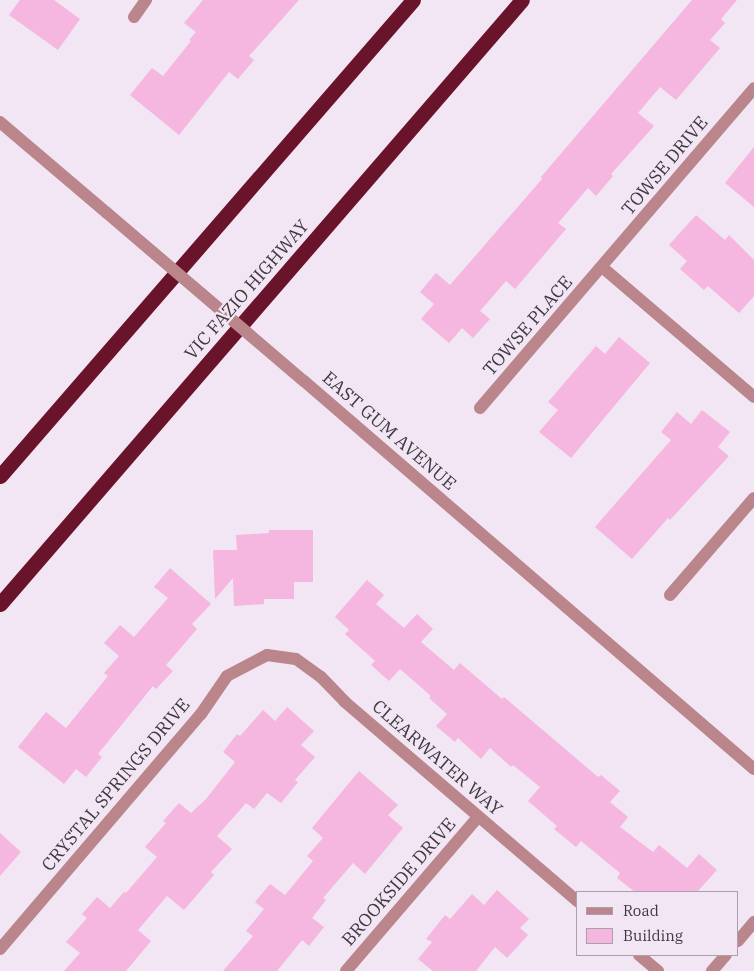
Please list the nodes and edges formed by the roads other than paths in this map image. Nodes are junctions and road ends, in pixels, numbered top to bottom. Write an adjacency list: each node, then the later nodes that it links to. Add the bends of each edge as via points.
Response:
1 (146, 0): 5 (street)
2 (413, 0): 11 (highway)
3 (526, 0): 4 (highway, VIC FAZIO HIGHWAY)
4 (518, 5): 14 (highway, VIC FAZIO HIGHWAY)
5 (134, 17)
6 (754, 88): 8 (street, TOWSE DRIVE)
7 (0, 122): 16 (street, EAST GUM AVENUE, bridge)
8 (602, 267): 9 (street); 10 (street, TOWSE PLACE)
9 (754, 397)
10 (480, 408)
11 (0, 476)
12 (754, 498): 13 (street)
13 (670, 595)
14 (0, 604)
15 (267, 655): 17 (street, CLEARWATER WAY, via 296,659 321,677 345,702); 21 (street, CRYSTAL SPRINGS DRIVE, via 226,676 201,714)
16 (754, 769)
17 (478, 817): 18 (street, CLEARWATER WAY); 24 (street, BROOKSIDE DRIVE)
18 (576, 900)
19 (754, 922): 20 (street)
20 (739, 940)
21 (0, 949)
22 (640, 956): 25 (street)
23 (725, 956): 26 (street)
24 (346, 971)
25 (658, 971)
26 (712, 971)

